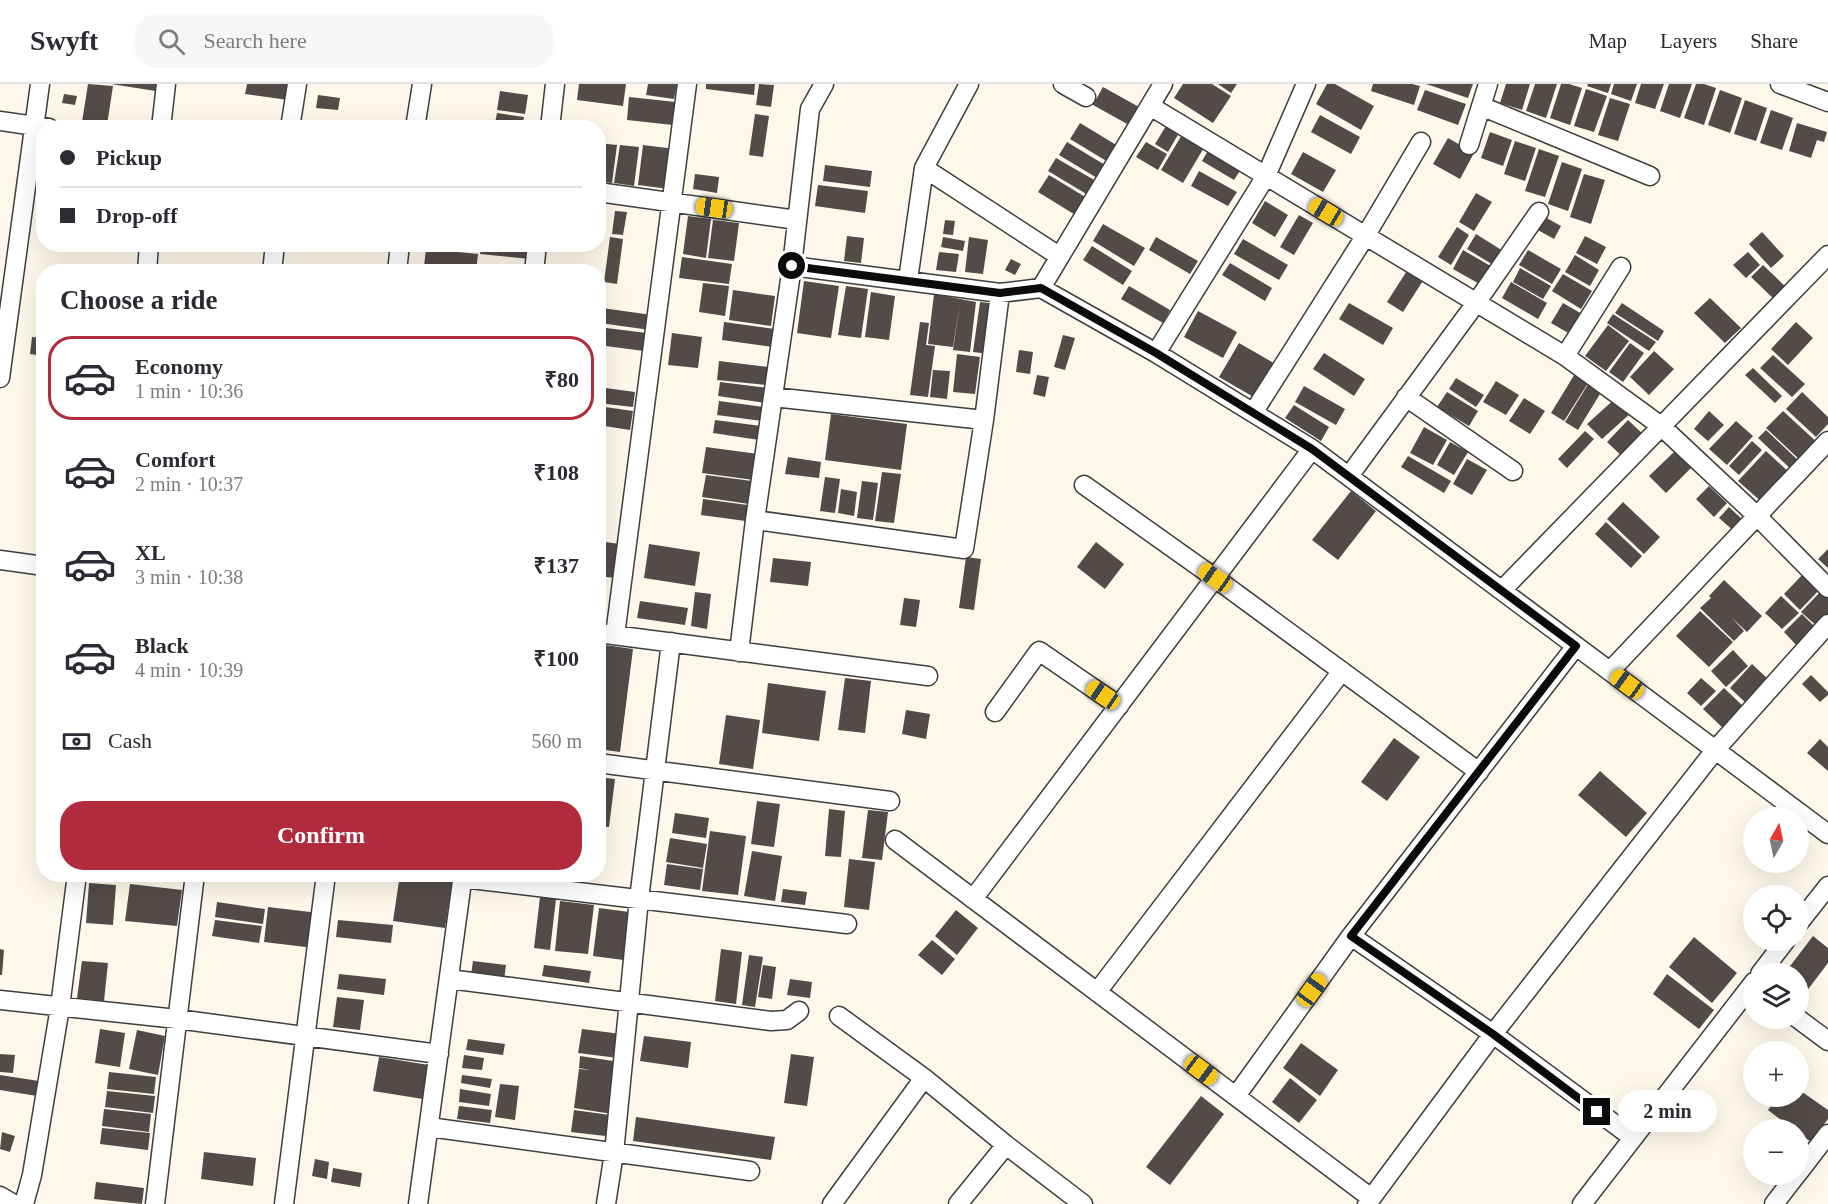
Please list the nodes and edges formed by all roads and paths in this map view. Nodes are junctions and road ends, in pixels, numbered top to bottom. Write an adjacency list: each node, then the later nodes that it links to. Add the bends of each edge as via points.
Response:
1 (40, 84): 18 (street)
2 (166, 84): 19 (street)
3 (297, 84): 20 (street)
4 (422, 84): 21 (street)
5 (555, 84): 22 (street)
6 (687, 84): 32 (street)
7 (824, 84): 34 (street, via 810,109)
8 (969, 84): 28 (street)
9 (1063, 84): 14 (street)
10 (1163, 84): 16 (street)
11 (1306, 84): 29 (street)
12 (1488, 84): 17 (street)
13 (1780, 84): 15 (street)
14 (1086, 97)
15 (1828, 102)
16 (1150, 106): 29 (street); 37 (street)
17 (1481, 106): 26 (street); 30 (street)
18 (42, 120)
19 (162, 120)
20 (291, 120)
21 (416, 120)
22 (551, 120)
23 (0, 121): 24 (street)
24 (36, 126)
25 (1421, 142): 35 (street)
26 (1469, 145)
27 (36, 163): 46 (street)
28 (924, 168): 37 (street); 40 (street)
29 (1266, 176): 35 (street); 44 (street)
30 (1650, 176)
31 (606, 193): 32 (street)
32 (673, 202): 34 (street); 65 (street)
33 (1539, 212): 43 (street)
34 (797, 220): 38 (street)
35 (1366, 236): 43 (street); 49 (street)
36 (1828, 255): 51 (street)
37 (1059, 256): 41 (street)
38 (792, 266): 40 (street); 47 (street)
39 (1621, 267): 45 (street)
40 (908, 280): 42 (street)
41 (1041, 288): 42 (street); 44 (street)
42 (1000, 293): 50 (street)
43 (1476, 303): 45 (street); 48 (street)
44 (1156, 353): 49 (street)
45 (1565, 356): 51 (street)
46 (0, 378)
47 (773, 396): 50 (street); 58 (street)
48 (1406, 397): 54 (street); 55 (street)
49 (1253, 412): 53 (street)
50 (984, 420): 58 (street, via 964,549)
51 (1661, 426): 57 (street); 63 (street)
52 (1828, 441): 57 (street)
53 (1312, 449): 55 (street); 61 (street)
54 (1513, 471)
55 (1348, 476): 63 (street)
56 (1084, 485): 61 (street)
57 (1756, 515): 62 (street); 70 (street)
58 (755, 520): 68 (street)
59 (0, 560): 60 (street)
60 (36, 565)
61 (1215, 578): 69 (street); 72 (street)
62 (1828, 588)
63 (1502, 590): 67 (street)
64 (1828, 624): 74 (street)
65 (607, 634): 66 (street)
66 (671, 642): 68 (street); 76 (street)
67 (1576, 646): 70 (street); 77 (street)
68 (739, 652): 71 (street)
69 (1342, 671): 77 (street); 93 (street)
70 (1610, 671): 74 (street)
71 (928, 676)
72 (1119, 706): 73 (street, via 1039,651); 88 (street)
73 (995, 712)
74 (1716, 748): 79 (street); 102 (street)
75 (606, 764): 76 (street)
76 (656, 771): 78 (street); 87 (street)
77 (1479, 772): 91 (street)
78 (890, 801)
79 (1828, 834)
80 (895, 840): 88 (street)
81 (76, 882): 97 (street)
82 (194, 882): 100 (street)
83 (325, 882): 103 (street)
84 (462, 882): 92 (street)
85 (509, 882): 87 (street)
86 (1828, 886): 89 (street)
87 (639, 899): 90 (street); 96 (street)
88 (973, 899): 93 (street)
89 (1809, 910)
90 (848, 924)
91 (1351, 936): 102 (street); 107 (street)
92 (448, 979): 96 (street); 105 (street)
93 (1097, 992): 107 (street)
94 (1743, 996): 110 (street)
95 (0, 1000): 97 (street)
96 (629, 1002): 98 (street, via 771,1021 788,1020); 112 (street)
97 (60, 1007): 100 (street); 119 (street)
98 (799, 1011)
99 (839, 1016): 106 (street)
100 (177, 1019): 103 (street); 120 (street)
101 (1809, 1027): 104 (street)
102 (1493, 1034): 110 (street); 117 (street)
103 (306, 1036): 105 (street); 121 (street)
104 (1828, 1041)
105 (439, 1054): 108 (street)
106 (924, 1078): 111 (street); 124 (street)
107 (1236, 1096): 117 (street)
108 (429, 1126): 112 (street); 122 (street)
109 (1828, 1134): 113 (street)
110 (1632, 1137): 127 (street)
111 (1006, 1145): 125 (street); 126 (street)
112 (614, 1153): 114 (street); 123 (street)
113 (1809, 1159)
114 (750, 1171)
115 (1789, 1185): 128 (street)
116 (0, 1196): 118 (street)
117 (1369, 1201)
118 (14, 1204)
119 (24, 1204)
120 (155, 1204)
121 (284, 1204)
122 (418, 1204)
123 (606, 1204)
124 (832, 1204)
125 (958, 1204)
126 (1083, 1204)
127 (1582, 1204)
128 (1774, 1204)

